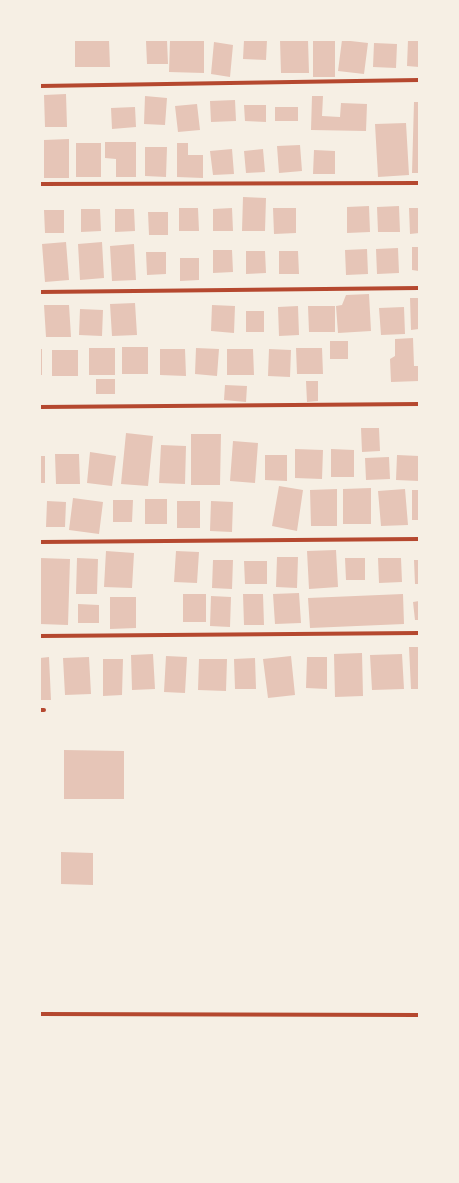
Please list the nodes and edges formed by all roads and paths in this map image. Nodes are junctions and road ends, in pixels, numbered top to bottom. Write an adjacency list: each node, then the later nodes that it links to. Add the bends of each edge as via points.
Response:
1 (419, 80): 2 (street)
2 (40, 86)
3 (419, 183): 4 (street)
4 (40, 184)
5 (419, 288): 6 (street)
6 (40, 292)
7 (419, 404): 8 (street)
8 (40, 407)
9 (419, 539): 10 (street)
10 (40, 542)
11 (419, 633): 12 (street)
12 (40, 636)
13 (40, 1014): 14 (street)
14 (419, 1015)

